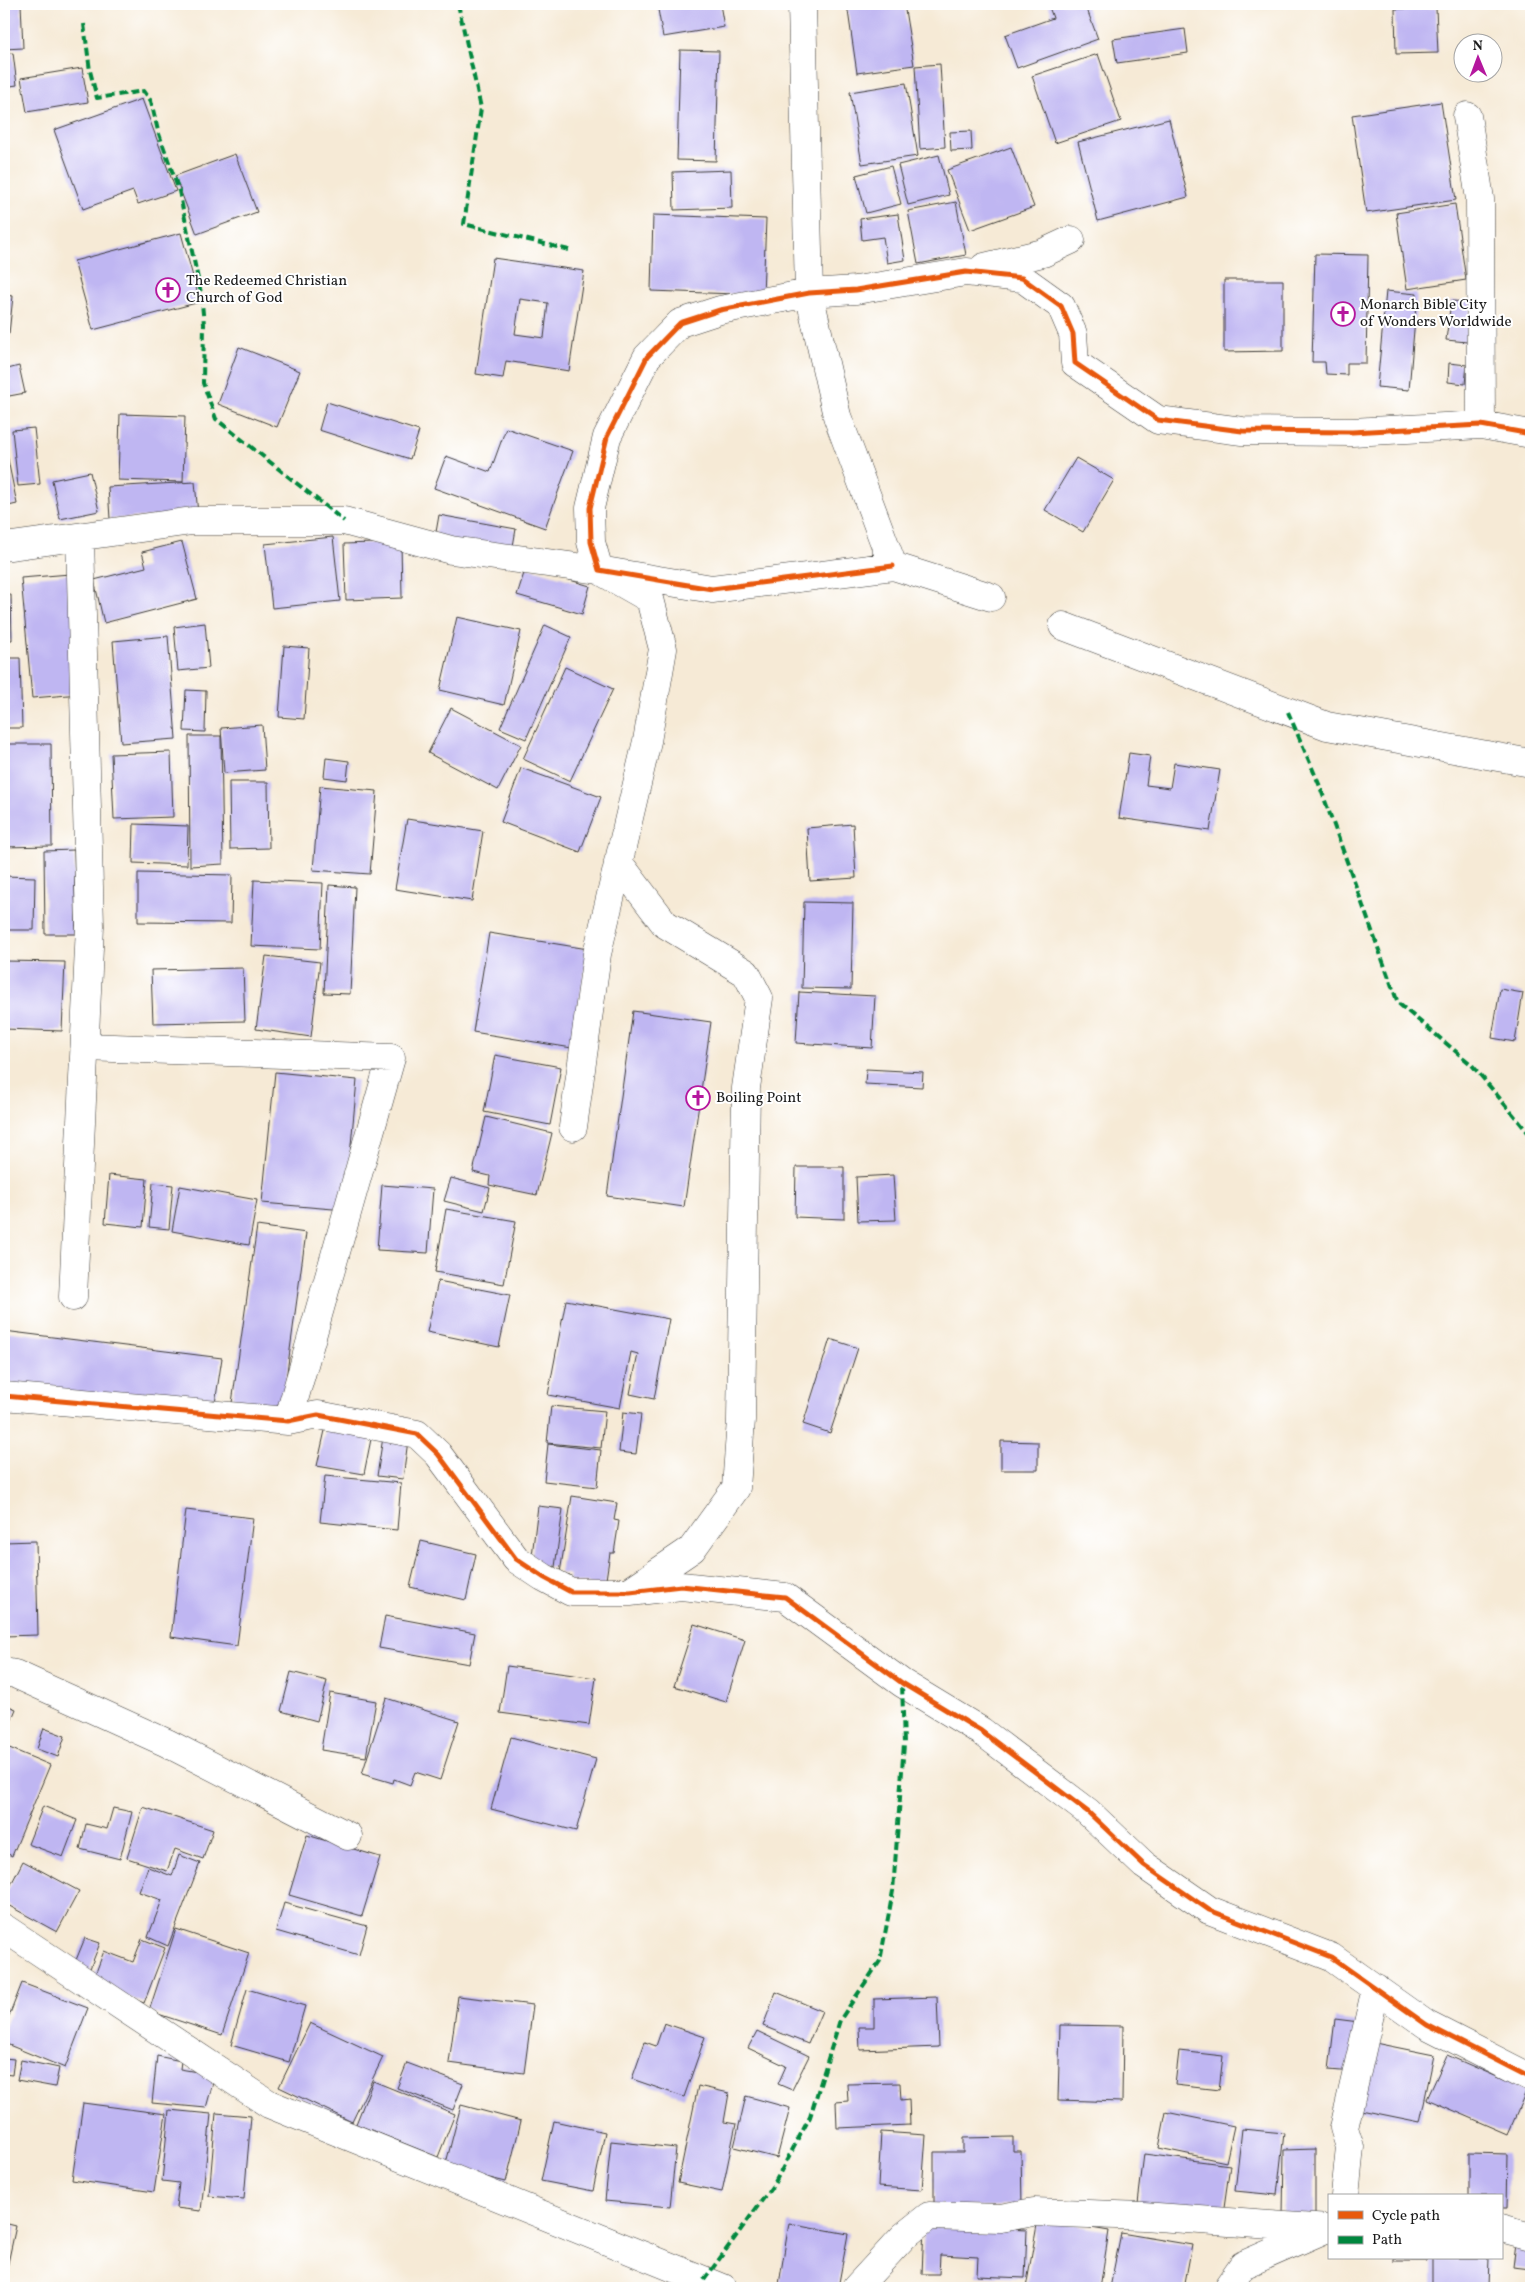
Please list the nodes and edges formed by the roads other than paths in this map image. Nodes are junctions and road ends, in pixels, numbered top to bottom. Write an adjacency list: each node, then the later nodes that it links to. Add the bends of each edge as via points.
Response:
1 (802, 4): 5 (street)
2 (1467, 116): 6 (street, via 1480,199)
3 (1072, 240): 4 (street, via 1043,253)
4 (966, 272): 5 (street, via 856,290); 6 (street, via 1022,278 1061,306 1073,334 1076,363 1158,420 1242,431 1352,432)
5 (809, 293): 10 (street, via 837,416); 11 (street, via 720,310 680,322 647,357 607,437 590,508 592,542)
6 (1481, 425): 7 (street)
7 (1531, 434)
8 (80, 537): 9 (street); 11 (street, via 192,522 344,521 451,550); 16 (street, via 90,926)
9 (4, 547)
10 (893, 566): 11 (street, via 712,589); 12 (street)
11 (599, 570): 15 (street, via 650,599 662,649 647,741)
12 (991, 597)
13 (1063, 626): 14 (street, via 1327,726)
14 (1531, 763)
15 (618, 862): 17 (street, via 597,954); 21 (street, via 665,924 746,973 759,998 746,1088 742,1420 736,1488 692,1549)
16 (85, 1047): 18 (street); 20 (street, via 392,1058)
17 (573, 1127)
18 (73, 1297)
19 (4, 1396): 20 (street)
20 (288, 1421): 21 (street, via 318,1415 417,1434 438,1454 516,1559 571,1592)
21 (630, 1592): 25 (street, via 681,1586 786,1597 902,1683 981,1731 1088,1812 1144,1865 1209,1910 1331,1956)
22 (4, 1672): 23 (street, via 167,1743)
23 (348, 1836)
24 (4, 1928): 33 (street, via 269,2104)
25 (1376, 1988): 26 (street, via 1427,2025); 27 (street, via 1344,2128 1350,2147)
26 (1531, 2078)
27 (1344, 2194)
28 (1502, 2220): 29 (street)
29 (1531, 2223)
30 (1502, 2228): 32 (street)
31 (1327, 2229): 34 (street, via 1034,2212 1000,2218 929,2216 904,2236); 35 (street, via 1243,2265)
32 (1531, 2236)
33 (723, 2288)
34 (856, 2288)
35 (1227, 2288)

